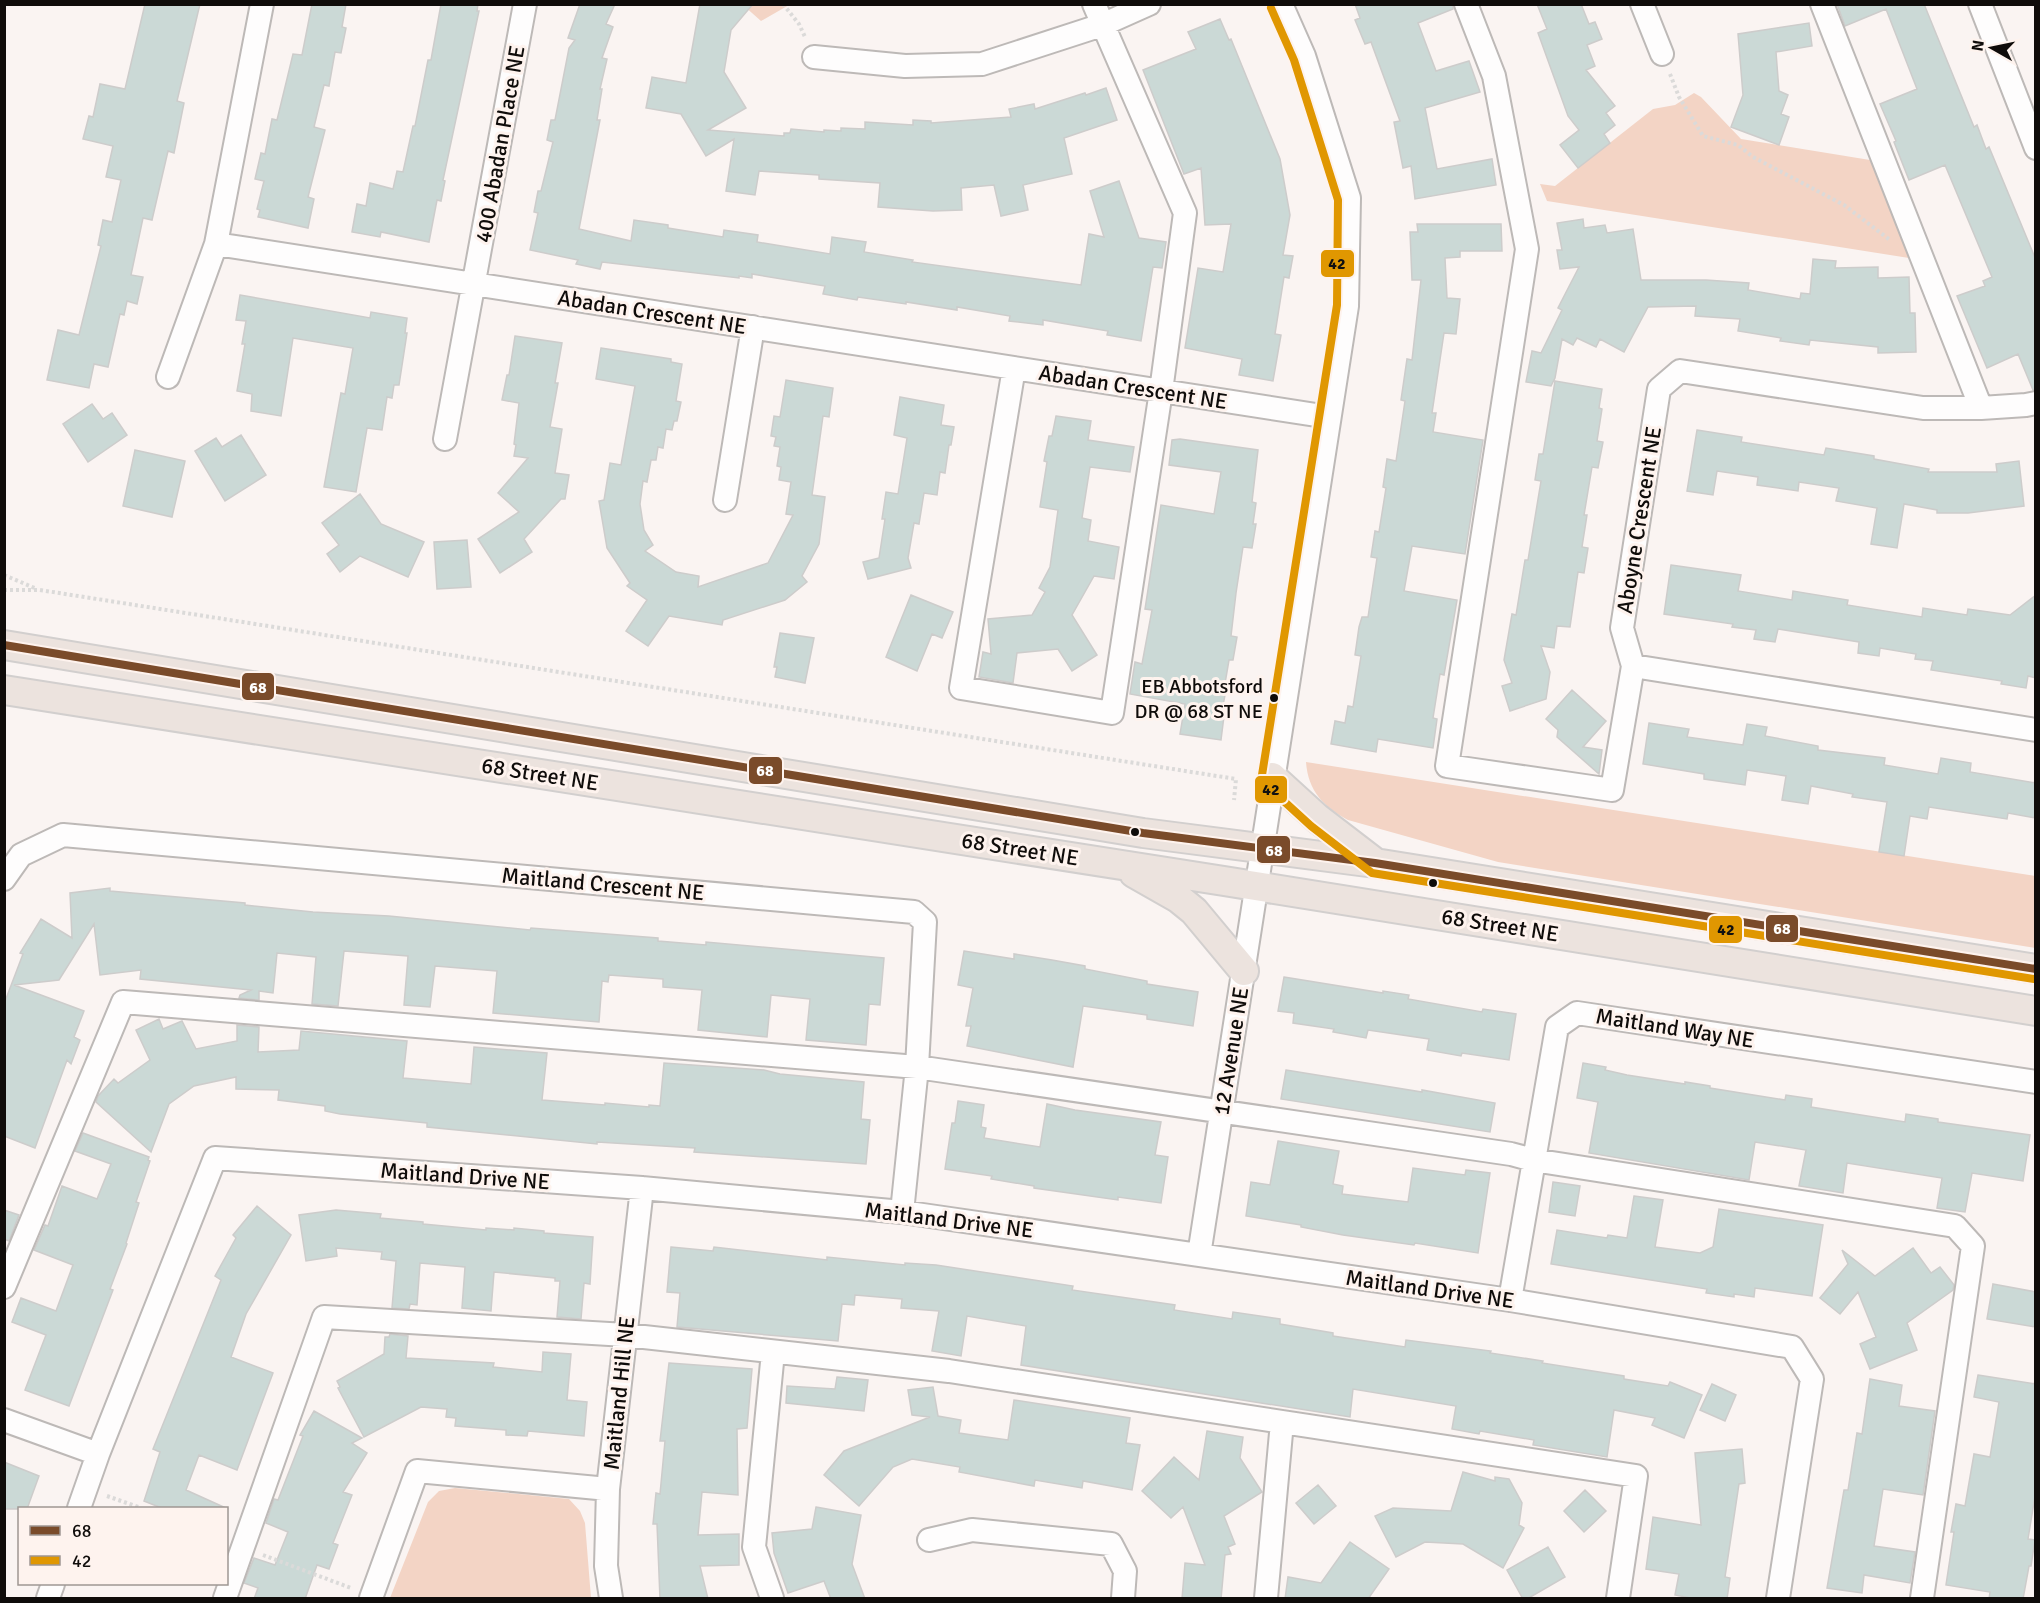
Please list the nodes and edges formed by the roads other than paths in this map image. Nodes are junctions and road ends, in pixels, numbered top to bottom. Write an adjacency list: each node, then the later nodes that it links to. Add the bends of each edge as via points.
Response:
1 (262, 4): 13 (street)
2 (525, 4): 14 (street, 400 Abadan Place NE)
3 (1149, 4): 9 (street)
4 (1281, 4): 21 (street, 12 Avenue NE, via 1304,56 1349,198 1347,306)
5 (1466, 4): 25 (street, via 1494,76 1527,249 1447,766 1612,790)
6 (1642, 4): 10 (street)
7 (1822, 4): 20 (street)
8 (1980, 4): 12 (street)
9 (1098, 15): 11 (street, via 982,64 905,66); 18 (street, via 1185,213)
10 (1662, 54)
11 (814, 57)
12 (2036, 148)
13 (216, 243): 14 (street, Abadan Crescent NE); 17 (street)
14 (475, 284): 15 (street, Abadan Crescent NE); 22 (street, 400 Abadan Place NE)
15 (753, 327): 16 (street, Abadan Crescent NE); 23 (street)
16 (1014, 368): 18 (street, Abadan Crescent NE); 18 (street, via 961,688 1112,713)
17 (168, 377)
18 (1161, 391): 21 (street, Abadan Crescent NE)
19 (2036, 403): 20 (street, Aboyne Crescent NE)
20 (1981, 408): 25 (street, Aboyne Crescent NE, via 1923,408 1680,371 1659,389 1622,628)
21 (1329, 417): 28 (street, 12 Avenue NE)
22 (445, 439)
23 (725, 500)
24 (4, 645): 29 (main road, 68 Street NE, via 1143,833)
25 (1633, 666): 27 (street)
26 (4, 690): 31 (main road, 68 Street NE)
27 (2036, 730)
28 (1272, 777): 29 (street, 12 Avenue NE); 30 (main road, via 1317,819)
29 (1262, 848): 30 (main road, 68 Street NE); 33 (street, 12 Avenue NE)
30 (1375, 863): 34 (main road, 68 Street NE)
31 (1119, 865): 33 (main road, 68 Street NE); 35 (main road, via 1194,911)
32 (4, 879): 37 (street, Maitland Crescent NE, via 21,855 63,835 914,912 925,922)
33 (1257, 886): 35 (street, 12 Avenue NE); 36 (main road, 68 Street NE)
34 (2036, 969)
35 (1244, 971): 39 (street, 12 Avenue NE)
36 (2036, 1011)
37 (917, 1066): 39 (street); 42 (street, Maitland Crescent NE); 44 (street, via 123,1002)
38 (2036, 1083): 40 (street, Maitland Way NE, via 1577,1013 1557,1027)
39 (1222, 1112): 40 (street); 43 (street, 12 Avenue NE)
40 (1533, 1160): 45 (street, Maitland Way NE); 64 (street, via 1954,1226 1973,1246)
41 (642, 1188): 42 (street, Maitland Drive NE); 46 (street, Maitland Hill NE); 50 (street, Maitland Drive NE, via 215,1158)
42 (902, 1212): 43 (street, Maitland Drive NE)
43 (1199, 1255): 45 (street, Maitland Drive NE)
44 (4, 1287)
45 (1510, 1300): 63 (street, Maitland Drive NE, via 1792,1347 1812,1379)
46 (626, 1335): 47 (street); 51 (street, Maitland Hill NE); 57 (street, via 324,1317)
47 (773, 1352): 49 (street, via 949,1371); 59 (street, via 754,1547)
48 (4, 1420): 50 (street)
49 (1282, 1422): 61 (street); 62 (street, via 1636,1476)
50 (98, 1454): 52 (street, Maitland Drive NE)
51 (608, 1489): 55 (street, via 417,1471); 58 (street, Maitland Hill NE, via 606,1566)
52 (81, 1507)
53 (929, 1539): 60 (street, via 972,1530 1111,1544 1125,1571)
54 (54, 1585): 56 (street)
55 (371, 1596)
56 (48, 1599)
57 (225, 1599)
58 (611, 1599)
59 (772, 1599)
60 (1123, 1599)
61 (1266, 1599)
62 (1618, 1599)
63 (1778, 1599)
64 (1922, 1599)

